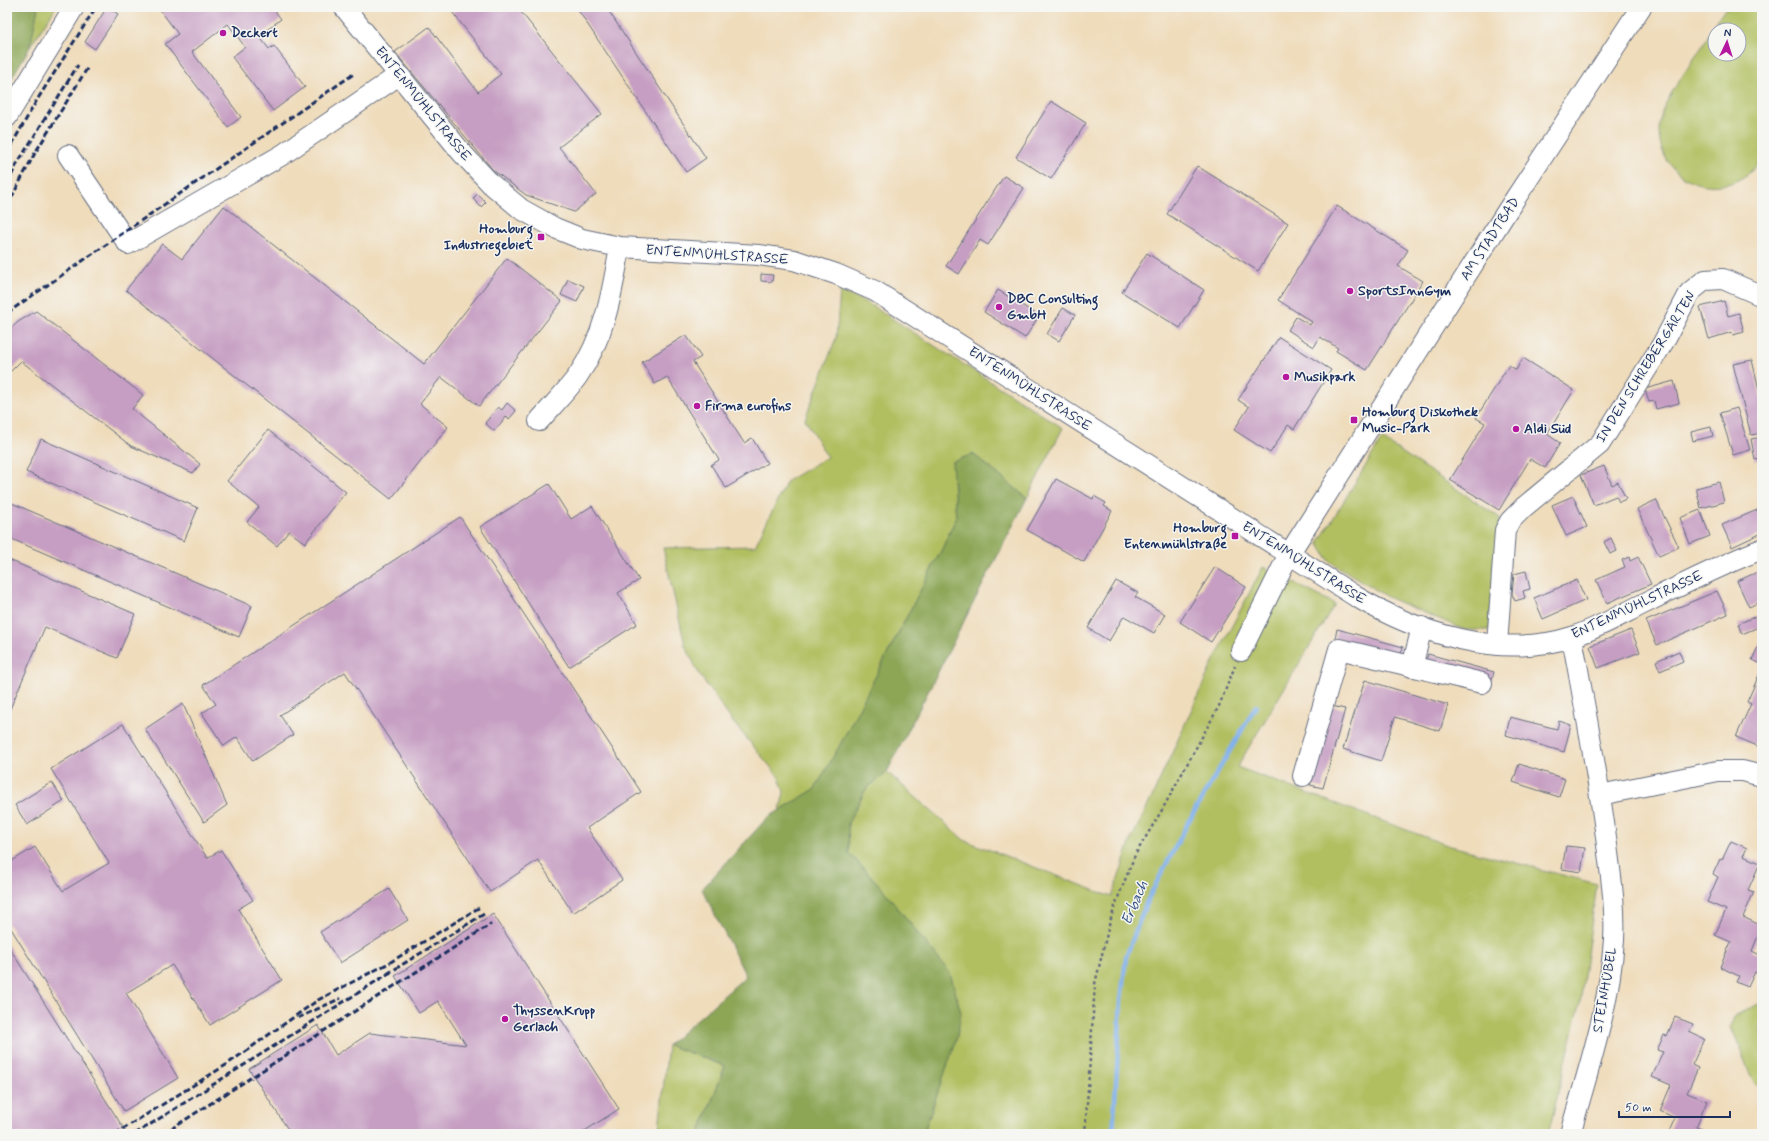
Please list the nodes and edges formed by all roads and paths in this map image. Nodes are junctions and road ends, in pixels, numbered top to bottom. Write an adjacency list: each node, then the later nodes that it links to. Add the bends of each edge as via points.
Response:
1 (74, 7): 5 (street)
2 (344, 7): 4 (street, ENTENMÜHLSTRASSE)
3 (1641, 7): 11 (street, AM STADTBAD, via 1507,211)
4 (399, 75): 6 (street, via 282,155 128,244); 7 (street, ENTENMÜHLSTRASSE, via 462,154 491,184 521,209 575,236)
5 (7, 117)
6 (68, 155)
7 (620, 248): 9 (street, via 610,304 599,336 577,376); 11 (street, ENTENMÜHLSTRASSE, via 759,255 794,260 875,291)
8 (1762, 296): 14 (street, IN DEN SCHREBERGÄRTEN, via 1723,279 1705,280 1690,292 1663,343 1600,444 1510,521 1505,530)
9 (539, 421)
10 (1762, 549): 13 (street, ENTENMÜHLSTRASSE, via 1716,568)
11 (1290, 554): 12 (street, ENTENMÜHLSTRASSE, via 1377,609); 15 (street, AM STADTBAD)
12 (1422, 627): 14 (street, ENTENMÜHLSTRASSE, via 1469,642); 16 (street)
13 (1572, 637): 14 (street, ENTENMÜHLSTRASSE, via 1522,645); 20 (street, STEINHÜBEL)
14 (1497, 645)
15 (1241, 651): 21 (path, via 1219,706 1135,855 1116,900 1095,984)
16 (1412, 666): 17 (street); 18 (street, via 1339,649)
17 (1482, 683)
18 (1303, 776)
19 (1762, 776): 20 (street, via 1742,771 1718,771)
20 (1600, 795): 22 (street, STEINHÜBEL, via 1610,872 1614,938 1603,1017)
21 (1085, 1134)
22 (1570, 1134)

